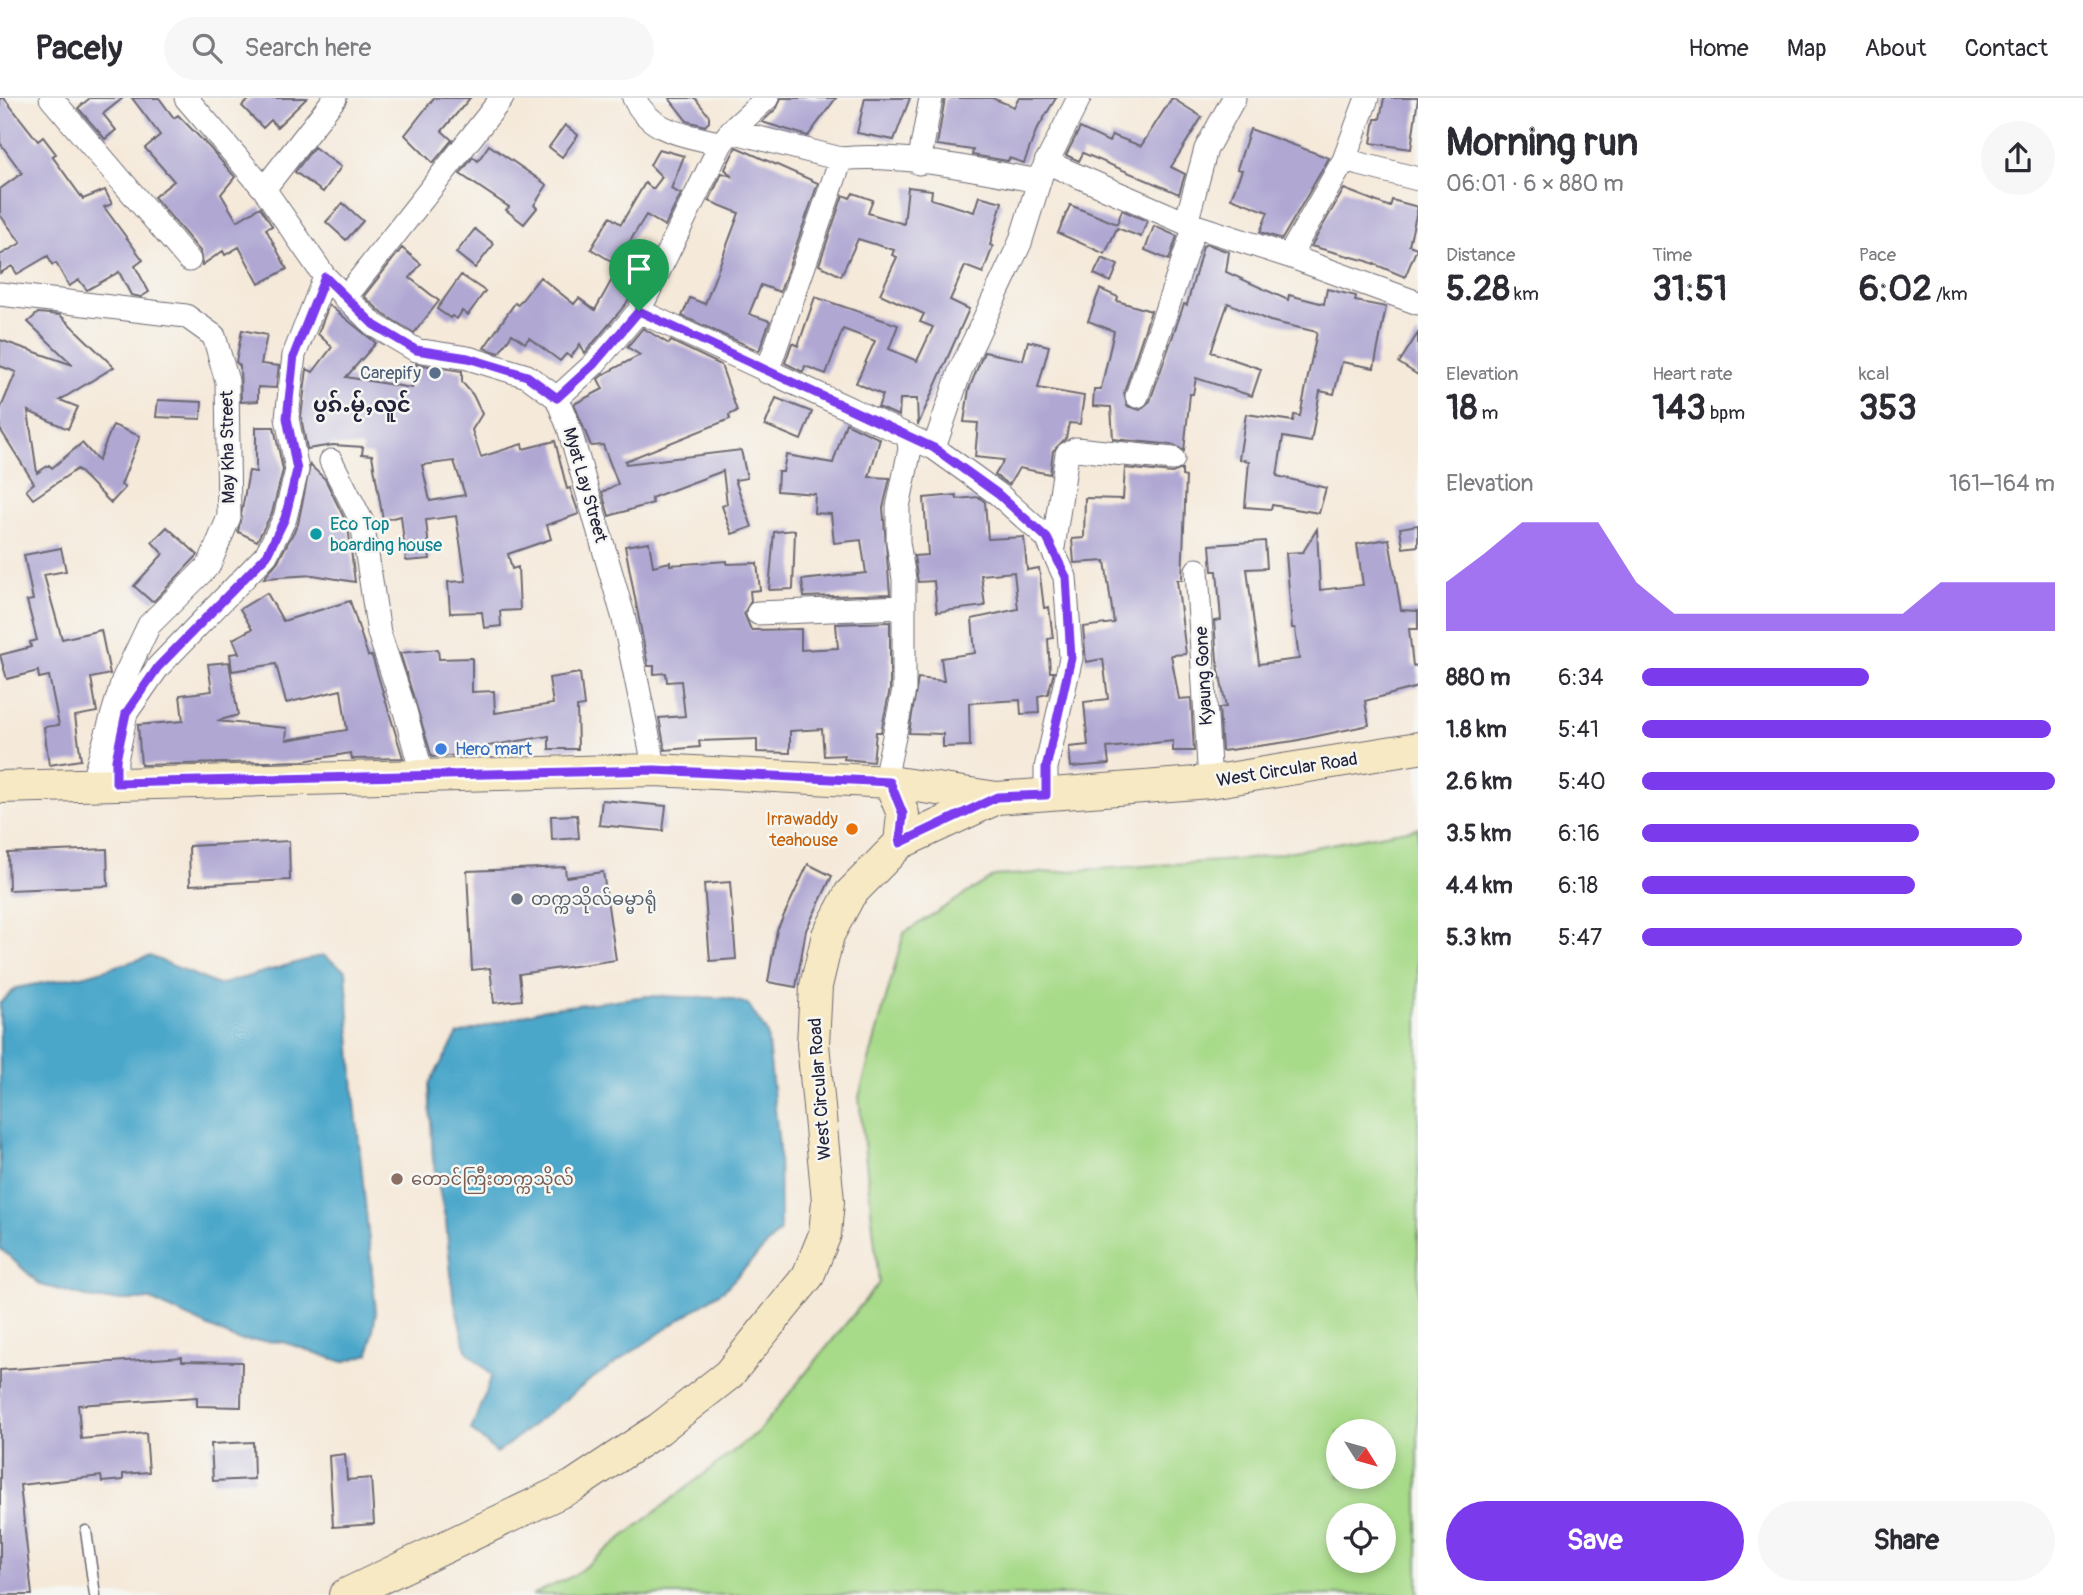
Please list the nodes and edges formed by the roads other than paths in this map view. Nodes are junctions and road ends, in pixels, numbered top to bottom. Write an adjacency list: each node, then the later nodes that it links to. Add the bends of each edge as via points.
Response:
1 (51, 98): 20 (street)
2 (186, 98): 17 (street)
3 (335, 98): 17 (street)
4 (502, 98): 23 (street)
5 (634, 98): 11 (street, via 654,125)
6 (767, 98): 11 (street)
7 (931, 98): 14 (street)
8 (1079, 98): 15 (street)
9 (1234, 98): 18 (street, via 1206,149)
10 (1367, 98): 13 (street)
11 (726, 138): 12 (street); 25 (street)
12 (841, 159): 14 (street); 27 (street)
13 (1344, 160): 16 (street); 19 (street)
14 (919, 163): 15 (street)
15 (1043, 172): 18 (street); 31 (street, via 1020,243 960,370)
16 (1418, 179)
17 (264, 189): 21 (street)
18 (1191, 225): 19 (street); 28 (street)
19 (1289, 256): 24 (street)
20 (189, 260)
21 (325, 277): 23 (street); 43 (street, via 294,355 287,418 297,470 285,518 267,555 158,667 126,713 116,760)
22 (8, 296): 26 (street); 43 (street, May Kha Street, via 186,316 214,337 227,381 229,517 209,565 149,625 123,680)
23 (345, 299): 29 (street, via 374,325 416,350 468,358 527,376)
24 (1418, 303)
25 (639, 311): 27 (street); 29 (street, via 593,365)
26 (0, 316)
27 (767, 372): 30 (street)
28 (1138, 396)
29 (557, 398): 39 (street, Myat Lay Street, via 623,615)
30 (908, 435): 31 (street); 36 (street, via 910,449 898,507)
31 (934, 448): 34 (street, via 998,494)
32 (1173, 458): 34 (street, via 1076,449 1067,454)
33 (331, 461): 40 (street, via 362,522 379,633)
34 (1053, 548): 45 (street, via 1066,577 1071,658 1046,768)
35 (1197, 570): 42 (street, Kyaung Gone)
36 (903, 607): 37 (street); 41 (street, via 904,690 888,765)
37 (758, 613)
38 (1418, 748): 42 (street, West Circular Road)
39 (655, 770): 40 (street); 41 (street)
40 (423, 778): 43 (street)
41 (890, 782): 46 (street); 47 (street, via 903,814)
42 (1210, 782): 45 (street, West Circular Road)
43 (104, 783): 44 (street)
44 (0, 787)
45 (1046, 795): 46 (street, West Circular Road)
46 (997, 797): 47 (street, West Circular Road)
47 (900, 843): 50 (street, West Circular Road, via 850,894 828,935 816,986 813,1045 828,1201 825,1234 808,1276 729,1374 659,1429 573,1486)
48 (86, 1531): 49 (lane)
49 (95, 1595)
50 (345, 1595)

